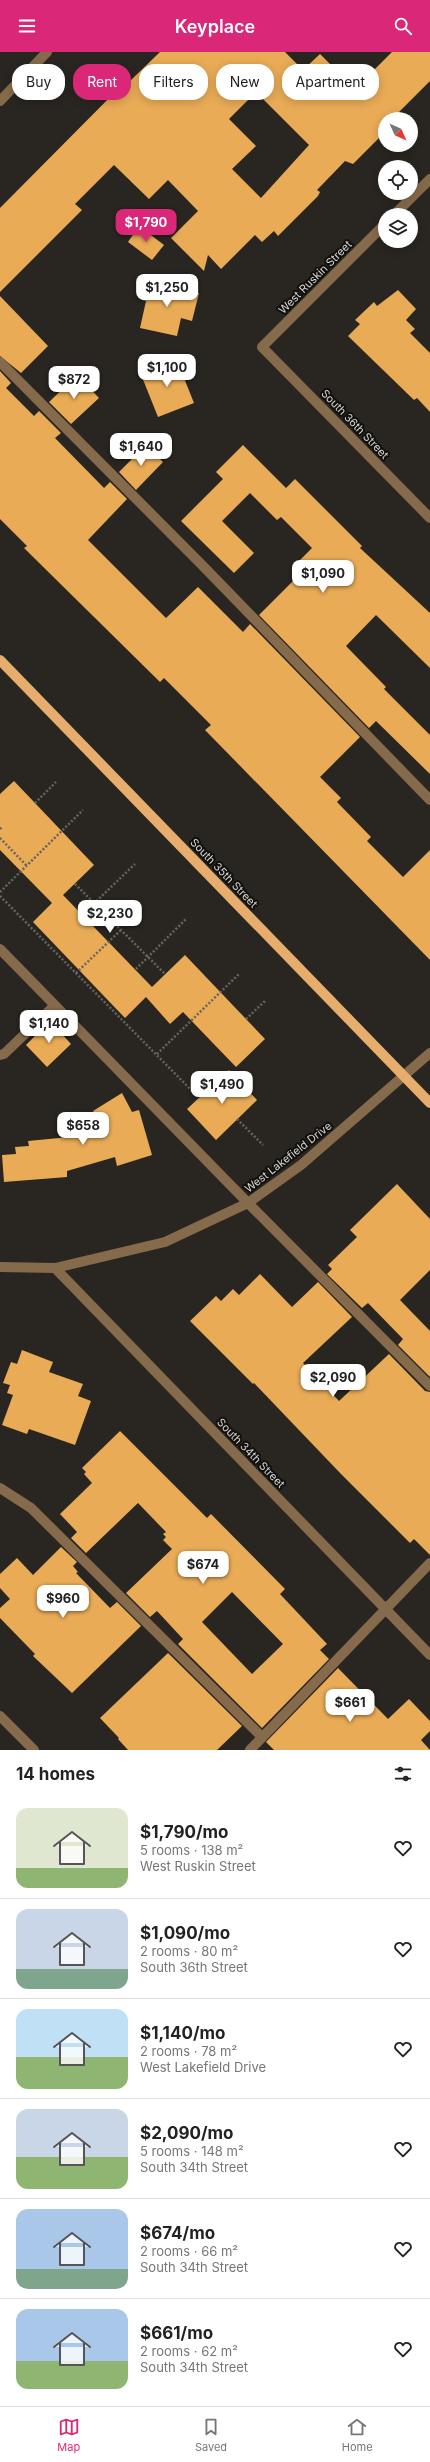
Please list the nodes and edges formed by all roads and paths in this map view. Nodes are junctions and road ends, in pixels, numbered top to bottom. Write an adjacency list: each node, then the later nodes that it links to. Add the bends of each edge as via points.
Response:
1 (47, 52): 2 (street)
2 (0, 101)
3 (430, 179): 4 (street)
4 (401, 208)
5 (378, 231): 6 (street, West Ruskin Street)
6 (262, 347): 8 (street, South 36th Street)
7 (0, 362): 11 (street, via 208,571)
8 (430, 518)
9 (0, 661): 36 (main road, South 35th Street)
10 (56, 782): 12 (path)
11 (430, 800)
12 (35, 803)
13 (83, 810): 16 (path)
14 (0, 838): 16 (path)
15 (135, 864): 20 (path)
16 (27, 866): 18 (path)
17 (75, 884): 20 (path)
18 (0, 892)
19 (0, 896): 27 (path)
20 (95, 903): 21 (path); 23 (path)
21 (82, 915)
22 (187, 918): 25 (path)
23 (121, 930): 25 (path); 27 (path)
24 (0, 950): 31 (street)
25 (149, 957): 26 (path); 29 (path)
26 (136, 969)
27 (76, 973): 33 (path)
28 (240, 973): 33 (path)
29 (165, 974)
30 (266, 1000): 32 (path)
31 (54, 1006): 35 (street); 41 (street)
32 (246, 1019)
33 (157, 1054): 37 (path)
34 (430, 1054): 36 (street, West Lakefield Drive)
35 (0, 1055)
36 (405, 1076): 38 (main road, South 35th Street); 41 (street, West Lakefield Drive, via 301,1165)
37 (199, 1098)
38 (430, 1103)
39 (237, 1119): 40 (path)
40 (263, 1144)
41 (248, 1203): 43 (street, West Lakefield Drive, via 165,1242); 44 (street)
42 (0, 1267): 43 (street, West Lakefield Drive)
43 (55, 1268): 47 (street, South 34th Street)
44 (430, 1386)
45 (0, 1488): 50 (street, via 31,1508)
46 (430, 1563): 47 (street)
47 (385, 1609): 48 (street, South 34th Street); 50 (street)
48 (430, 1655)
49 (0, 1716): 51 (street)
50 (262, 1737): 52 (street)
51 (34, 1750)
52 (250, 1750)

